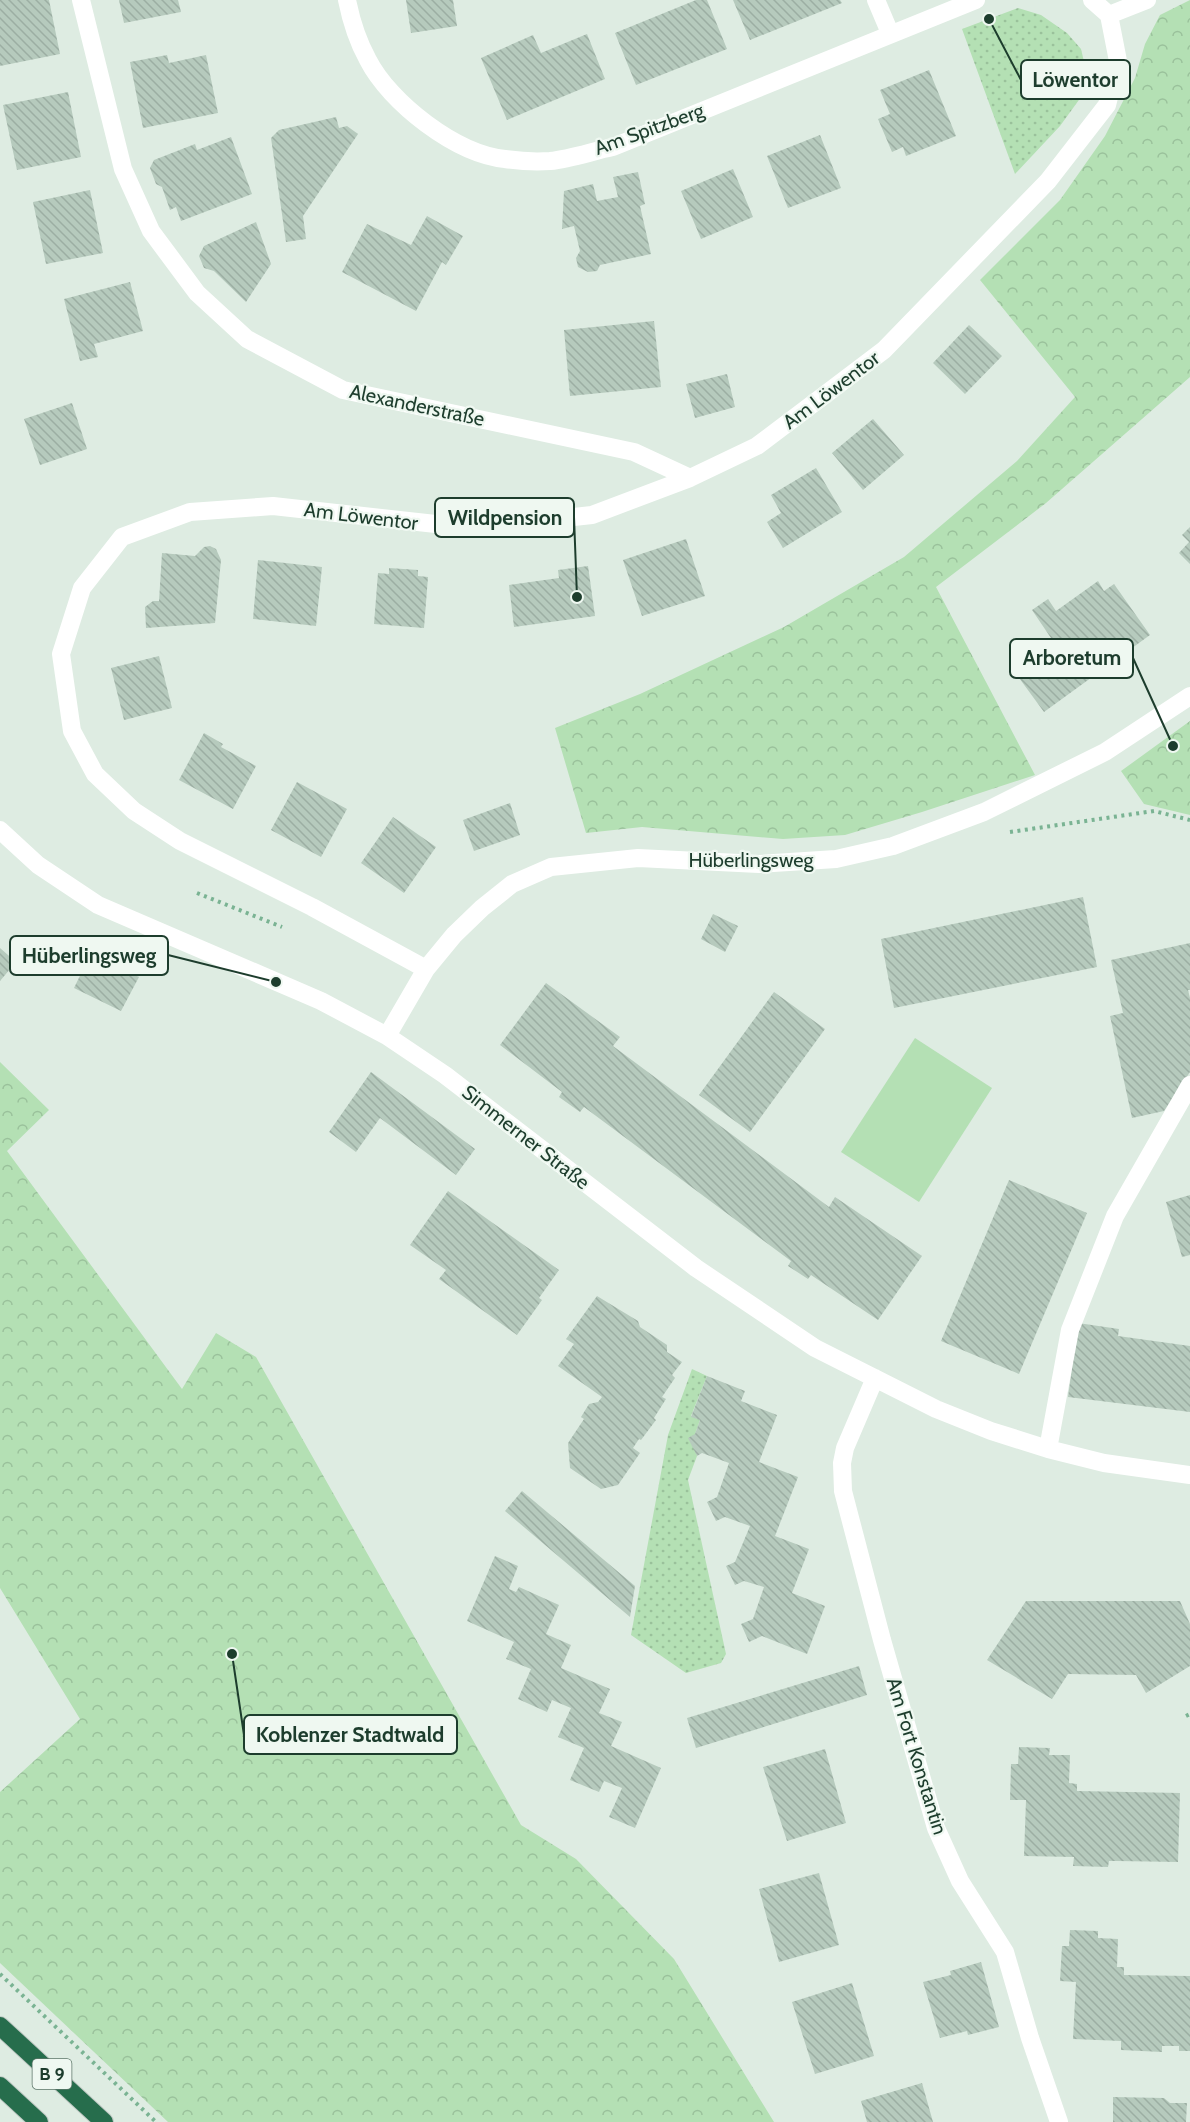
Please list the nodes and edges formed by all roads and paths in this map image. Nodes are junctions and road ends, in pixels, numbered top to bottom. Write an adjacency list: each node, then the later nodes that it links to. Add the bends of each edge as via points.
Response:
1 (81, 0): 9 (street, Alexanderstraße, via 123,169 151,231 197,293 247,339 343,390 634,452)
2 (347, 0): 8 (street, Am Spitzberg, via 368,61 394,97 427,126 463,146 503,159 551,161 613,147)
3 (876, 0): 8 (street)
4 (976, 0): 8 (street, Am Spitzberg)
5 (1092, 0): 7 (street)
6 (1147, 0): 7 (street)
7 (1109, 15): 9 (street, Am Löwentor, via 1118,61 1107,105 1048,181 884,350 757,446)
8 (890, 33)
9 (690, 478): 16 (street, Am Löwentor, via 592,515 472,528 273,506 190,512 122,537 82,588 61,654 72,731 95,774 134,811 180,842)
10 (1190, 696): 16 (street, Hüberlingsweg, via 1095,757 984,812 892,846 836,859 759,864 638,858 552,867 513,884 482,908)
11 (1190, 819): 13 (path, via 1154,811)
12 (0, 830): 17 (street, Simmerner Straße, via 38,865 98,905 321,1001)
13 (1004, 832)
14 (198, 893): 15 (path)
15 (282, 927)
16 (426, 969): 17 (street, Hüberlingsweg)
17 (387, 1036): 19 (street, Simmerner Straße, via 445,1075 696,1268 815,1348)
18 (1190, 1085): 20 (street, via 1115,1216 1070,1330)
19 (875, 1378): 20 (street, Simmerner Straße, via 936,1409); 28 (street, Am Fort Konstantin, via 845,1448 843,1491 936,1828 960,1881 1005,1952)
20 (1048, 1449): 21 (street, Simmerner Straße)
21 (1190, 1475)
22 (0, 1974): 27 (path)
23 (0, 2026): 26 (highway, B 9)
24 (0, 2086): 25 (highway, B 9)
25 (39, 2122)
26 (104, 2122)
27 (156, 2122)
28 (1059, 2122)

